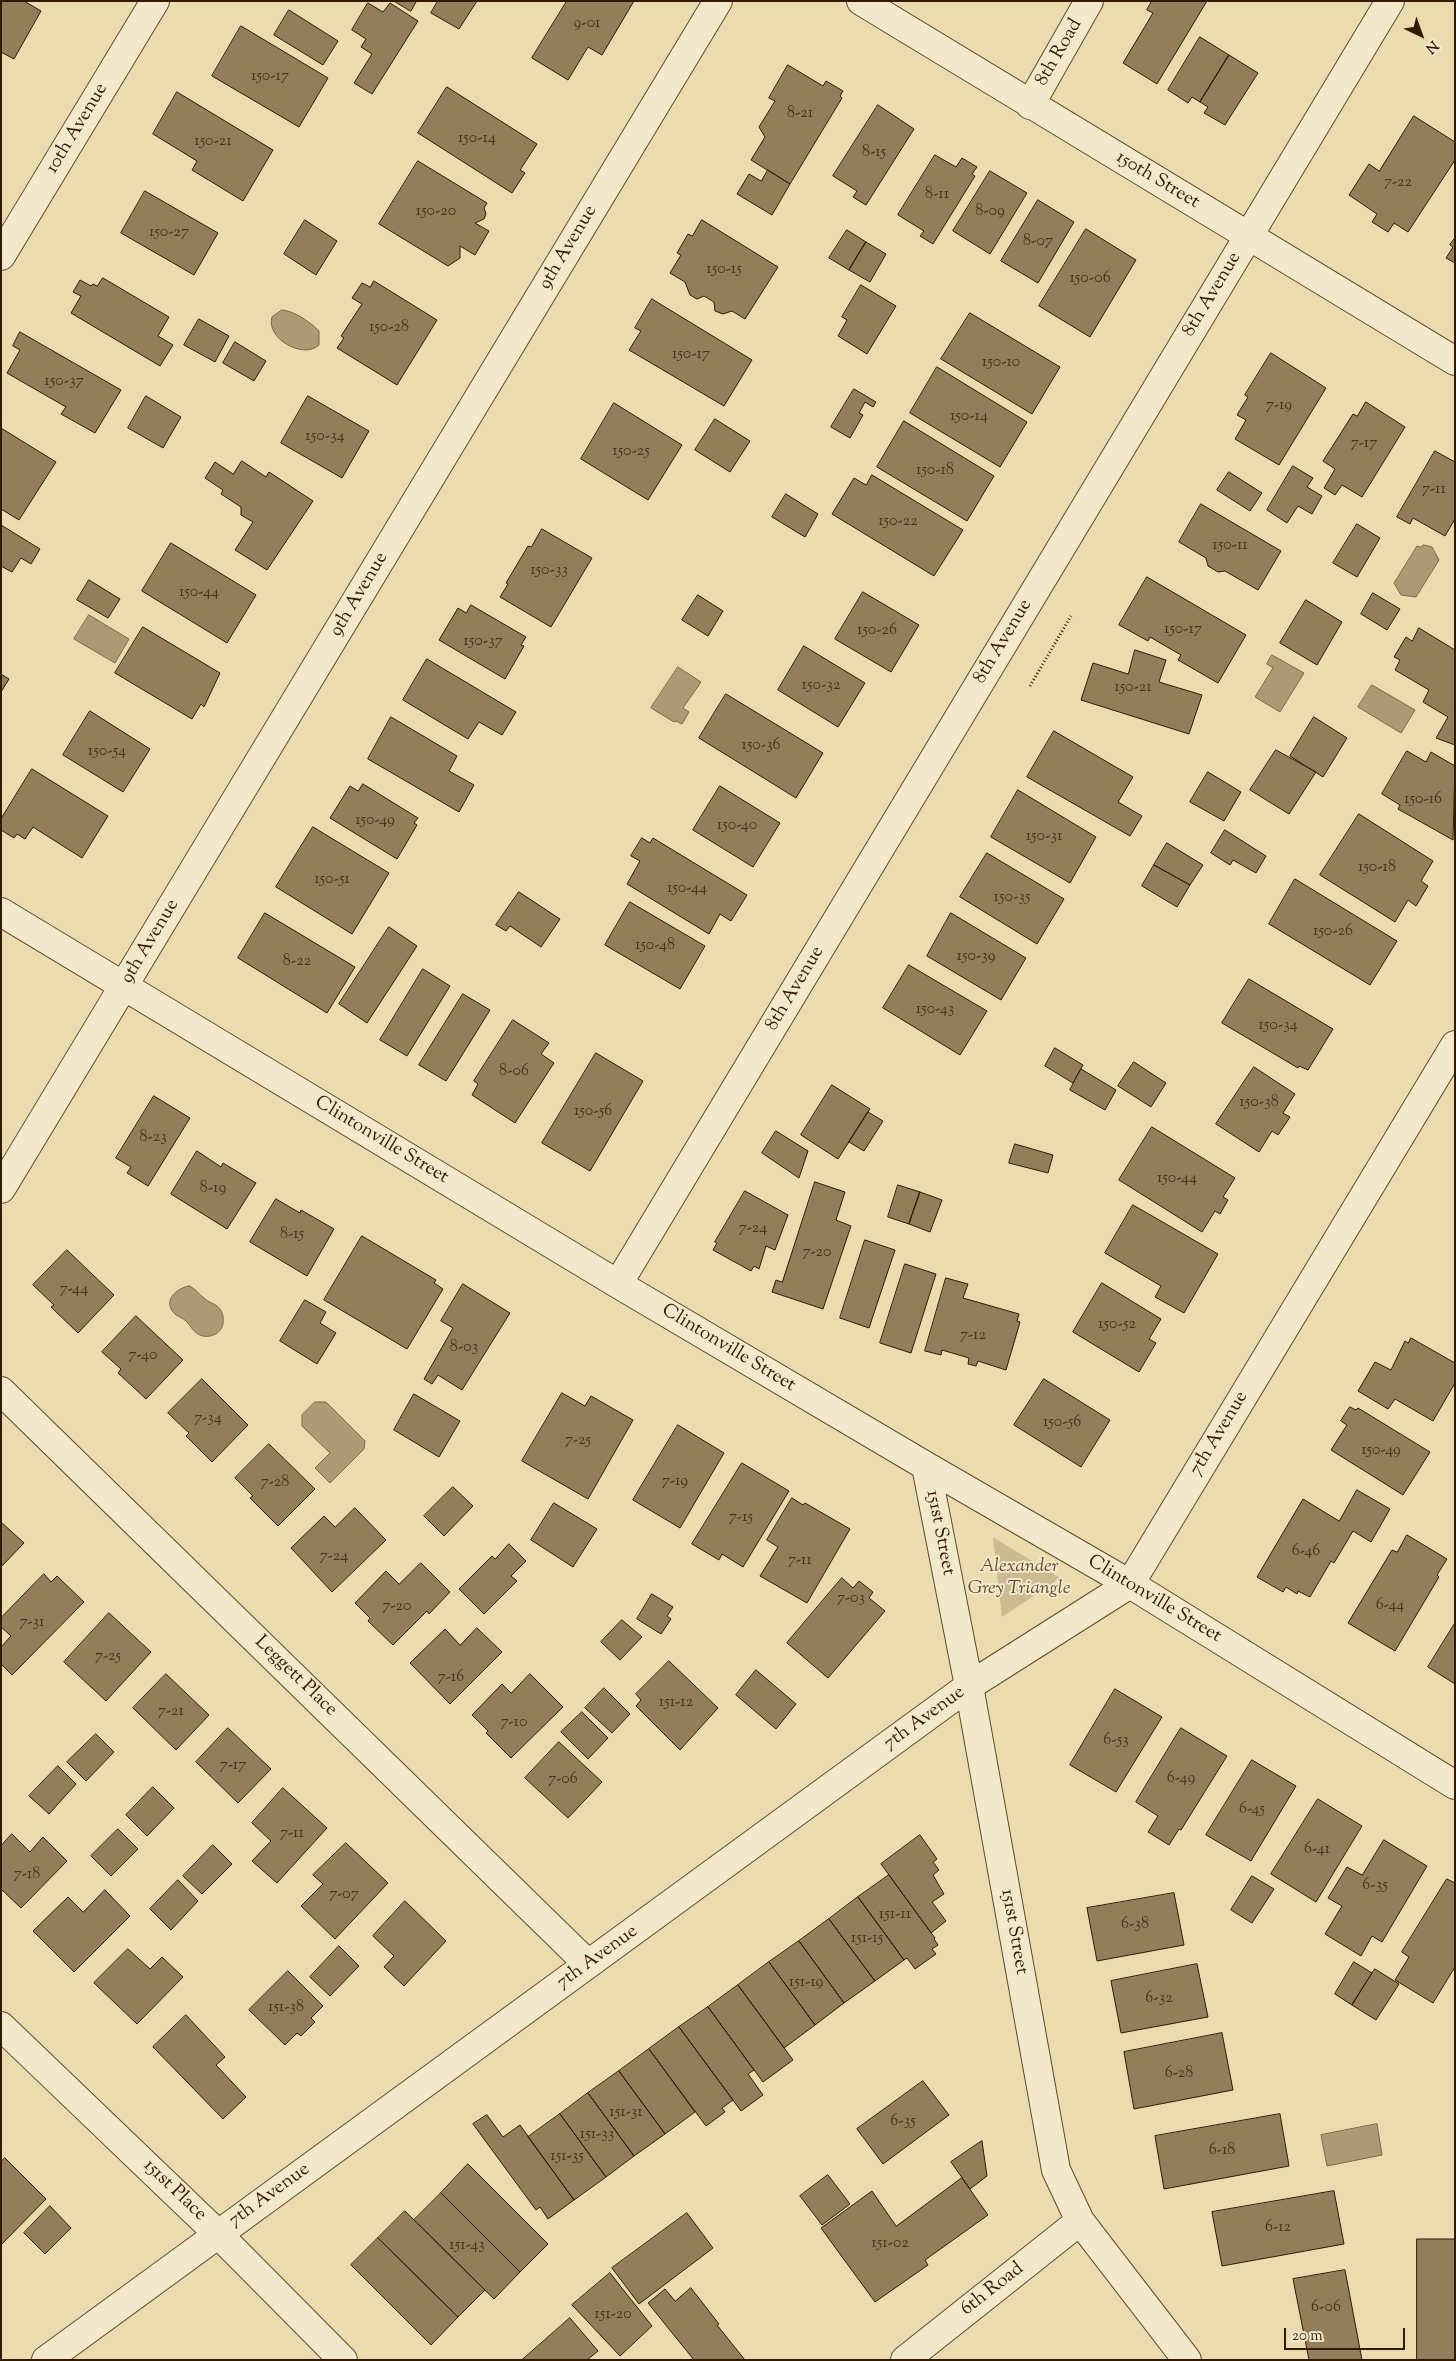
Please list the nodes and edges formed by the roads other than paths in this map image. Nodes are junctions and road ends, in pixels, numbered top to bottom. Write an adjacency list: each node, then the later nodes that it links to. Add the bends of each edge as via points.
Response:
1 (155, 1): 8 (street, 10th Avenue)
2 (718, 1): 11 (street, 9th Avenue)
3 (861, 1): 6 (street, 150th Street)
4 (1089, 1): 6 (street, 8th Road)
5 (1390, 1): 7 (street, 8th Avenue)
6 (1030, 105): 7 (street, 150th Street)
7 (1249, 236): 9 (street, 150th Street); 14 (street, 8th Avenue)
8 (1, 256)
9 (1455, 361)
10 (1, 912): 11 (street, Clintonville Street)
11 (124, 986): 13 (street, 9th Avenue); 14 (street, Clintonville Street)
12 (1455, 1045): 17 (street, 7th Avenue)
13 (1, 1189)
14 (618, 1284): 16 (street, Clintonville Street)
15 (1, 1390): 20 (street, Leggett Place)
16 (926, 1466): 17 (street, Clintonville Street); 18 (street, 151st Street)
17 (1130, 1584): 18 (street, 7th Avenue); 19 (street, Clintonville Street)
18 (969, 1686): 20 (street, 7th Avenue); 22 (street, 151st Street, via 1056,2170)
19 (1455, 1785)
20 (588, 1964): 23 (street, 7th Avenue)
21 (1, 2026): 23 (street, 151st Place)
22 (1080, 2221): 26 (street, 6th Road); 27 (street, 151st Street)
23 (218, 2234): 24 (street, 7th Avenue); 25 (street, 151st Place)
24 (46, 2360)
25 (343, 2360)
26 (905, 2360)
27 (1187, 2360)

